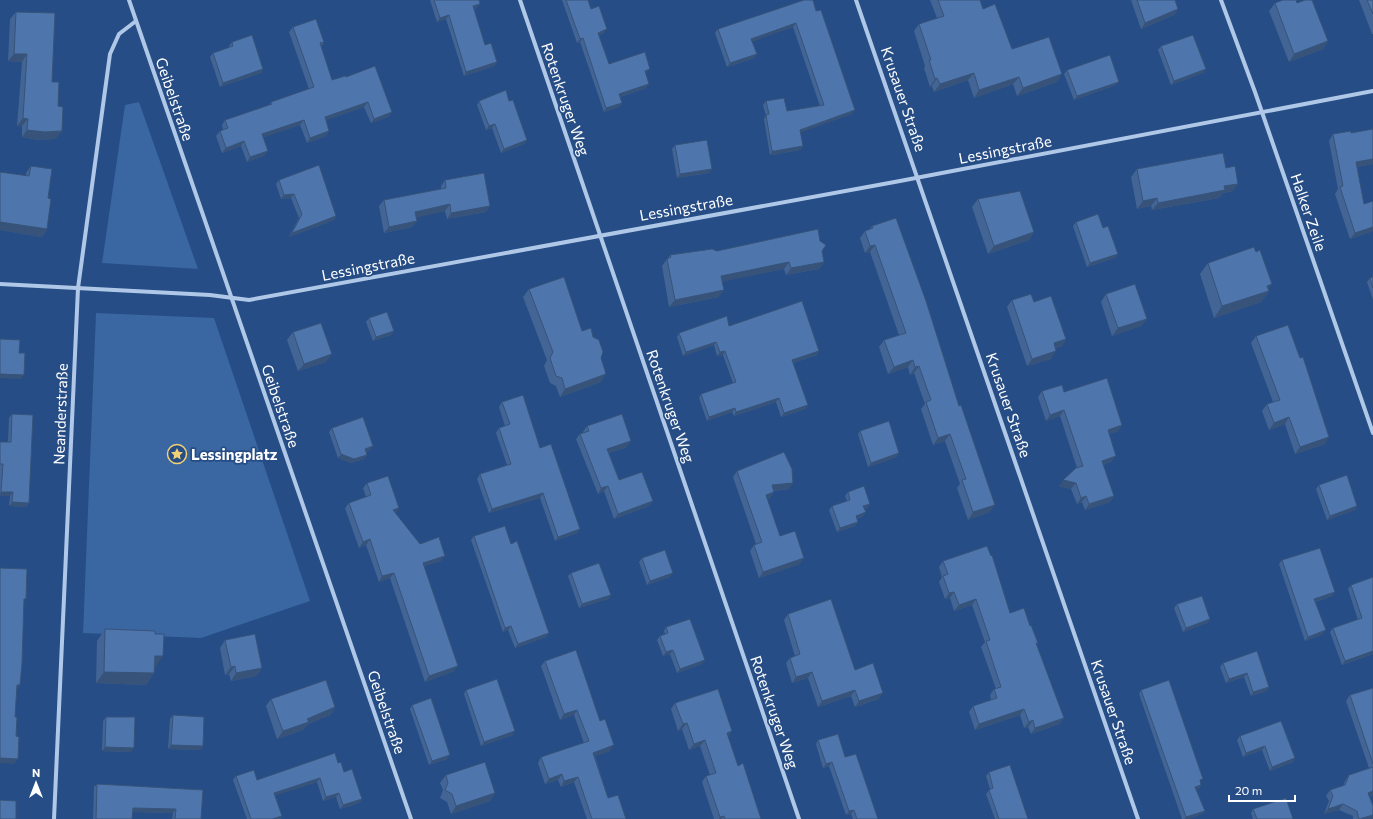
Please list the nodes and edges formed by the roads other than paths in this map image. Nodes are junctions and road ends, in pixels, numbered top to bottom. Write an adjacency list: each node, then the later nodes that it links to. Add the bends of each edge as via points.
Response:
1 (128, 0): 5 (street, Geibelstraße)
2 (520, 0): 9 (street, Rotenkruger Weg)
3 (856, 0): 8 (street, Krusauer Straße)
4 (1221, 0): 7 (street, Halker Zeile)
5 (136, 21): 11 (street, Neanderstraße, via 119,34 110,54); 12 (street, Geibelstraße)
6 (1373, 91): 7 (street, Lessingstraße)
7 (1262, 111): 8 (street, Lessingstraße); 13 (street, Halker Zeile)
8 (919, 178): 9 (street, Lessingstraße); 17 (street, Krusauer Straße)
9 (600, 235): 12 (street, Lessingstraße, via 249,300); 16 (street, Rotenkruger Weg)
10 (0, 284): 11 (street, Lessingstraße)
11 (78, 288): 12 (street, Lessingstraße); 14 (street, Neanderstraße)
12 (231, 298): 15 (street, Geibelstraße)
13 (1373, 432)
14 (54, 819)
15 (411, 819)
16 (799, 819)
17 (1138, 819)

